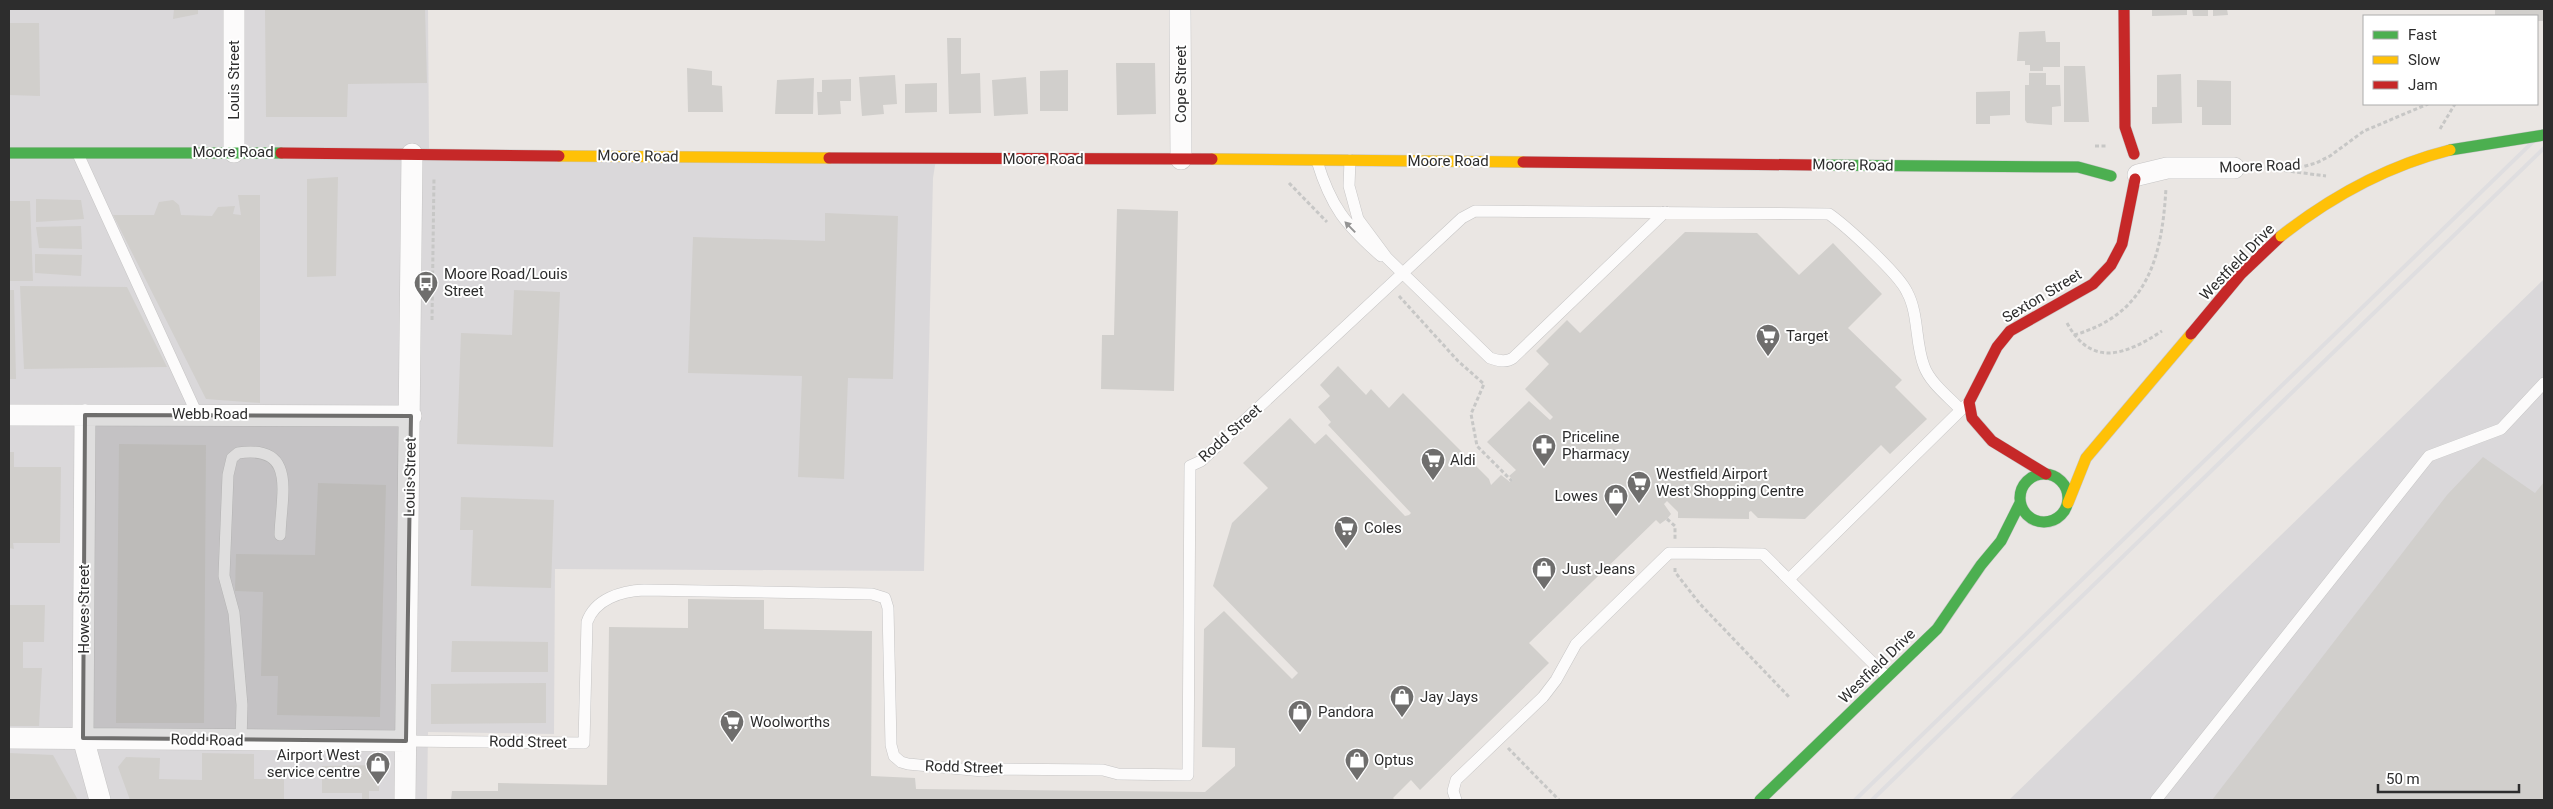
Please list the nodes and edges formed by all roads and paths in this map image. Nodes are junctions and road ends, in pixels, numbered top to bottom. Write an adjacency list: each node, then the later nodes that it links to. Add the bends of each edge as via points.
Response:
1 (234, 9): 8 (street, Louis Street)
2 (1180, 9): 11 (street, Cope Street)
3 (2124, 9): 5 (street, Sexton Street)
4 (2426, 105): 17 (path, Moore Road, via 2364,131 2316,163 2302,167)
5 (2124, 126): 14 (street, Sexton Street); 18 (street, Sexton Street)
6 (2544, 135): 38 (street, Westfield Drive, bridge, via 2464,148 2398,166 2339,195 2281,236 2241,274)
7 (9, 152): 9 (street, Moore Road)
8 (234, 152): 9 (street, Moore Road); 10 (street, Moore Road)
9 (78, 153): 33 (lane)
10 (412, 154): 11 (street, Moore Road); 36 (street, Louis Street)
11 (1181, 159): 12 (street, Moore Road)
12 (1317, 160): 13 (street, Moore Road); 24 (lane, one-way to 12, via 1370,246 1338,213)
13 (1350, 160): 15 (street, Moore Road); 24 (lane, via 1349,186 1353,206 1358,219)
14 (2137, 167): 16 (street, Moore Road); 18 (street); 18 (street, via 2125,183); 23 (street, Sexton Street)
15 (2078, 168): 18 (street, Moore Road)
16 (2167, 168): 17 (street, Moore Road); 30 (path, via 2164,223 2154,263 2145,280 2122,311 2108,323)
17 (2234, 168)
18 (2115, 171): 23 (street, Sexton Street)
19 (438, 173): 28 (path, via 434,176)
20 (1283, 179): 22 (path)
21 (1664, 212): 25 (lane, Rodd Street, via 1475,211 1462,218); 25 (lane, via 1509,361 1490,358); 32 (lane, Rodd Street, via 1829,214 1908,292 1924,367 1939,388)
22 (1329, 224)
23 (2124, 229): 27 (street, Sexton Street, via 2117,255 2104,274 2093,284)
24 (1387, 258): 25 (lane)
25 (1402, 272): 26 (lane, Rodd Street)
26 (1389, 286): 42 (path, via 1458,361 1484,384 1471,414 1477,446); 57 (lane, Rodd Street, via 1202,461 1190,466 1188,775 1118,774 1103,770 954,770 901,762 894,756 891,745 888,608 884,598 872,594 644,590 625,593 601,602 587,622 584,743)
27 (2056, 304): 30 (path); 32 (street, Sexton Street, via 2006,334)
28 (432, 325)
29 (2166, 328): 30 (path, via 2138,346 2110,354 2090,349)
30 (2074, 335)
31 (2544, 383): 63 (lane, via 2501,429 2429,456)
32 (1965, 406): 37 (street); 50 (lane)
33 (197, 414): 35 (street, Webb Road); 36 (street, Webb Road)
34 (9, 415): 35 (street, Webb Road)
35 (85, 415): 54 (street, Howes Street)
36 (411, 416): 57 (street, Louis Street)
37 (1992, 441): 39 (street); 40 (street)
38 (2086, 458): 40 (street, Westfield Drive); 44 (street, Westfield Drive)
39 (2006, 461)
40 (2047, 474): 43 (street, via 2028,479); 44 (street, via 2064,484)
41 (2014, 477): 43 (street)
42 (1512, 481)
43 (2020, 499): 46 (street, via 2030,517); 48 (street, Westfield Drive)
44 (2068, 503): 46 (street, via 2060,516)
45 (1667, 519): 49 (path, via 1674,526)
46 (2051, 521): 48 (street, Westfield Drive, via 2021,530)
47 (280, 535): 56 (lane, via 282,469 277,459 267,454 238,453 232,458 228,474 224,576 234,613 242,705)
48 (2001, 541): 51 (street, Westfield Drive, via 1937,629)
49 (1675, 551): 50 (lane, via 1763,554); 52 (path, via 1675,572); 55 (lane, via 1663,557 1576,644 1543,697)
50 (1789, 579): 51 (lane)
51 (1887, 677): 62 (street, Westfield Drive)
52 (1790, 698)
53 (9, 738): 54 (street, Rodd Road)
54 (83, 738): 56 (street, Rodd Road); 58 (street, Howes Street)
55 (1499, 739): 60 (lane, via 1456,780 1453,791); 61 (path)
56 (241, 741): 57 (street, Rodd Road)
57 (406, 741): 59 (street, Louis Street)
58 (100, 800)
59 (405, 800)
60 (1456, 800)
61 (1559, 800)
62 (1760, 800)
63 (2156, 800)

